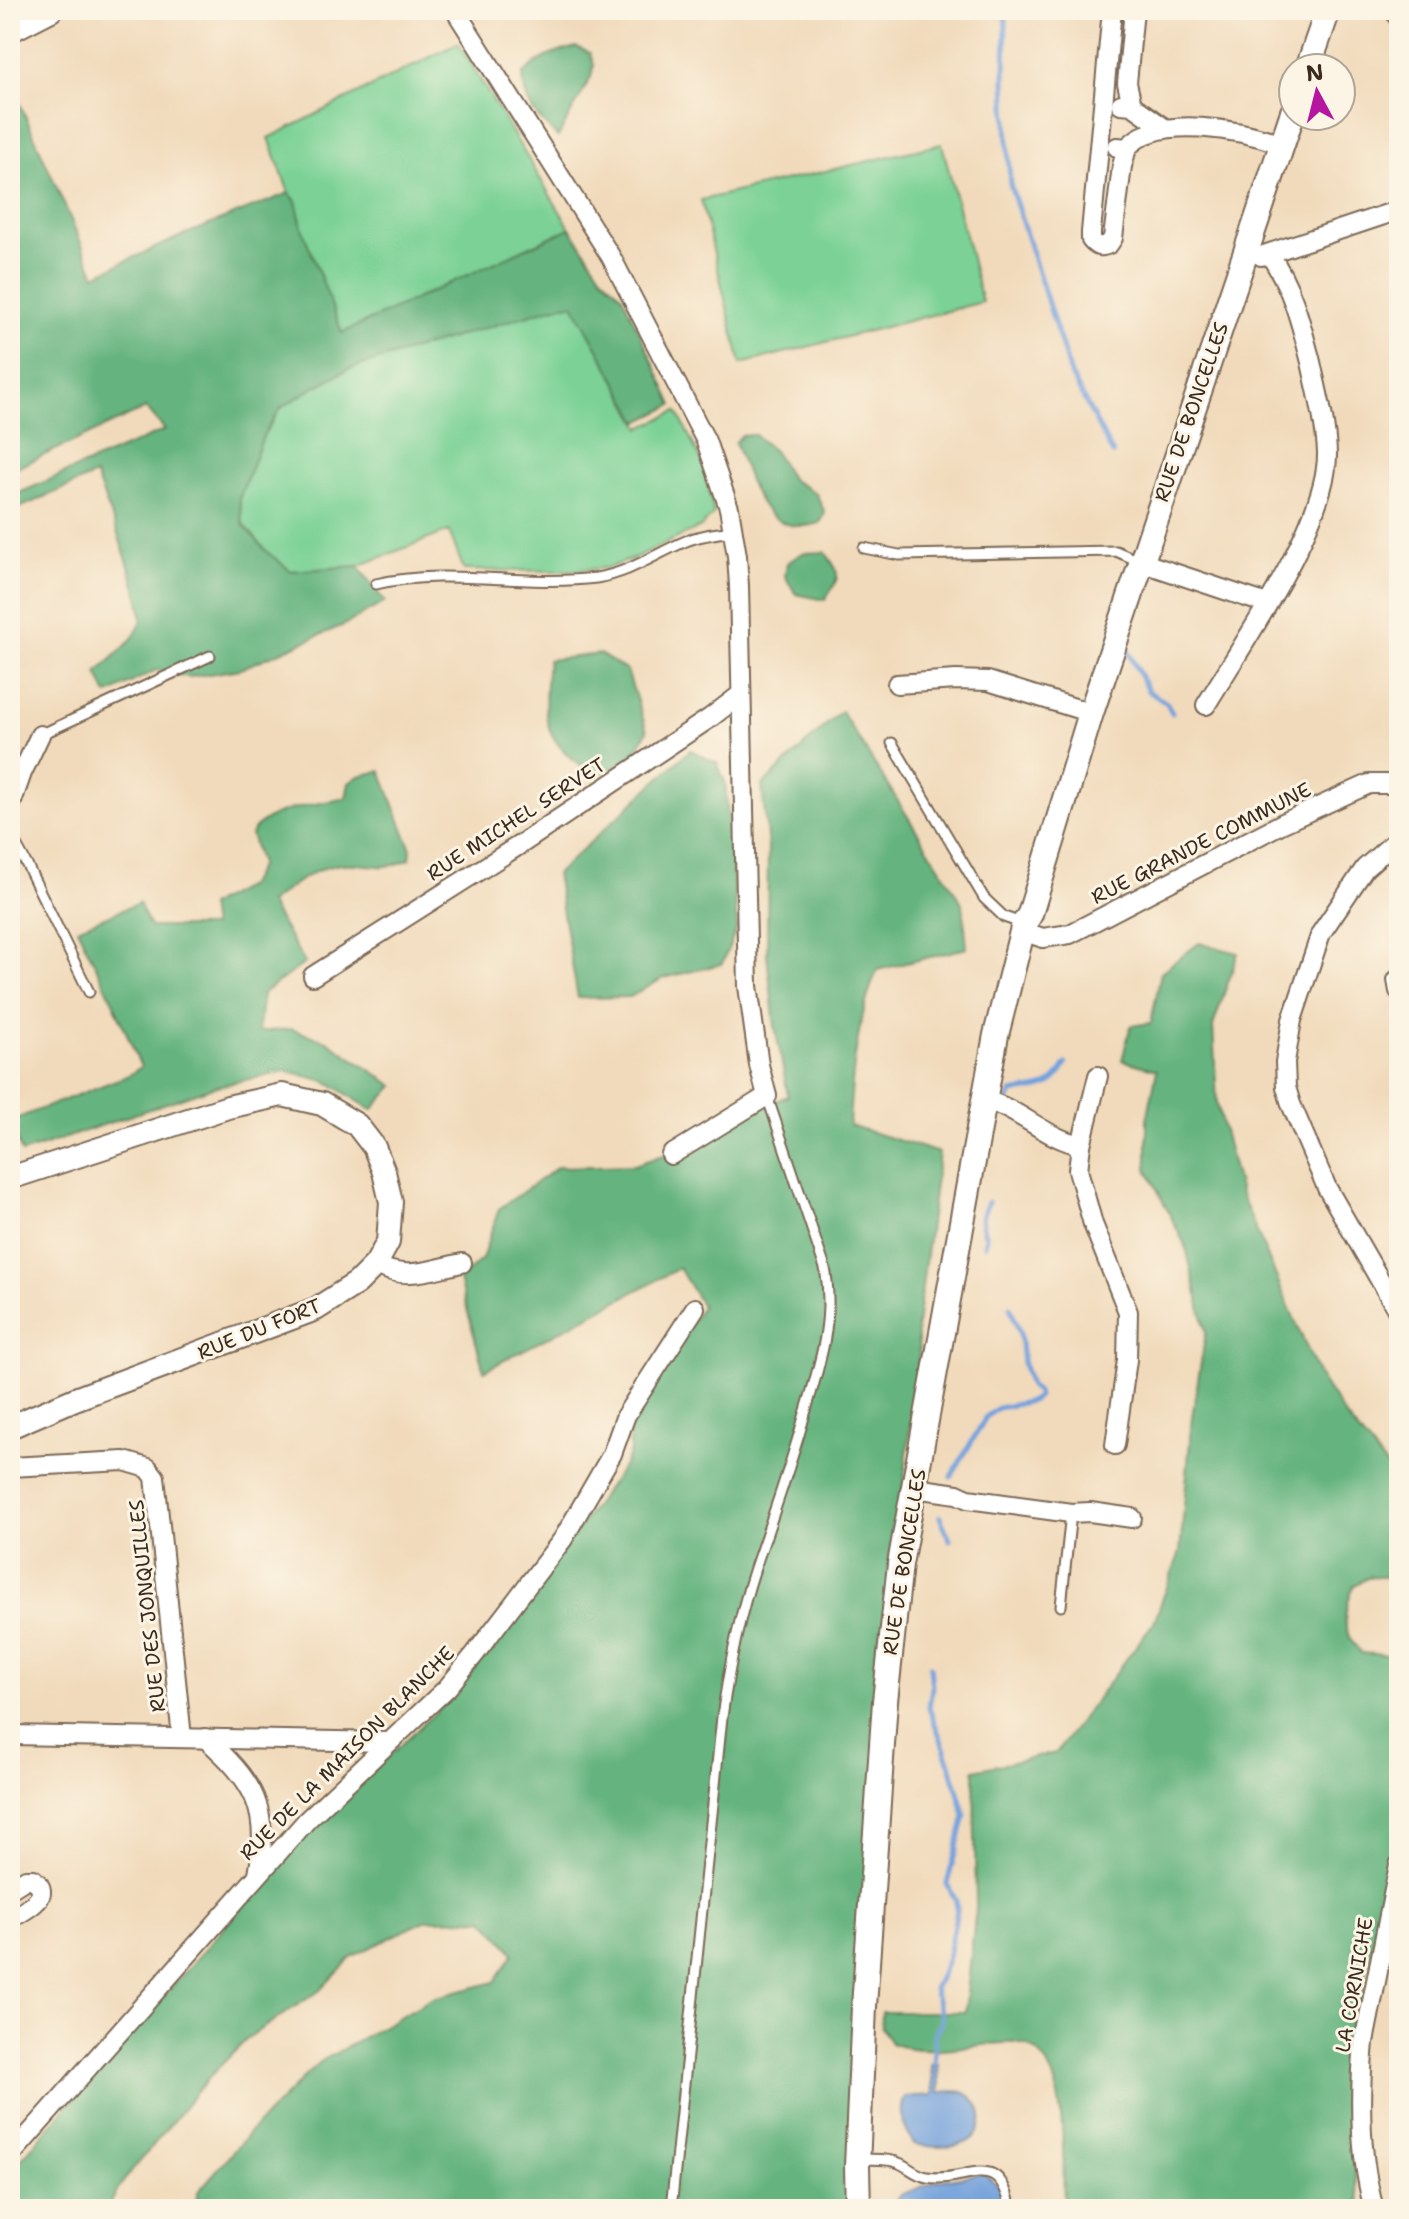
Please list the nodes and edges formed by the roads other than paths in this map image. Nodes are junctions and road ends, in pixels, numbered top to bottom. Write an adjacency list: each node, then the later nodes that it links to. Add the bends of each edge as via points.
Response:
1 (51, 10): 6 (street)
2 (455, 10): 18 (street, via 626,284 706,441)
3 (1112, 10): 8 (street)
4 (1134, 10): 9 (street, via 1127,83)
5 (1328, 10): 7 (main road)
6 (10, 31)
7 (1314, 52)
8 (1105, 103): 9 (street); 13 (street)
9 (1132, 105): 10 (street)
10 (1163, 127): 12 (street, via 1242,132); 14 (street)
11 (1286, 132): 12 (main road, RUE DE BONCELLES)
12 (1282, 144): 17 (main road, RUE DE BONCELLES)
13 (1099, 145): 14 (street); 14 (street, via 1091,240 1102,247 1113,238)
14 (1127, 148)
15 (1399, 210): 16 (street)
16 (1269, 254): 17 (street); 22 (street, via 1298,313 1327,454 1317,504)
17 (1242, 260): 20 (main road, RUE DE BONCELLES)
18 (733, 531): 21 (lane, via 693,539 600,577 420,577); 25 (street)
19 (864, 548): 20 (lane, via 899,555 1116,551)
20 (1141, 562): 22 (street); 27 (main road, RUE DE BONCELLES)
21 (376, 584)
22 (1267, 604): 26 (street)
23 (210, 656): 28 (lane)
24 (897, 684): 27 (street, via 988,681)
25 (740, 695): 35 (street, RUE MICHEL SERVET, via 521,844); 38 (street, via 748,986)
26 (1206, 705)
27 (1091, 713): 34 (main road, RUE DE BONCELLES)
28 (40, 735): 31 (street)
29 (892, 743): 34 (lane, via 984,898)
30 (1399, 784): 34 (street, RUE GRANDE COMMUNE, via 1369,784 1283,823 1070,934 1043,938)
31 (10, 807)
32 (10, 834): 36 (lane)
33 (1399, 838): 46 (street, via 1365,868 1321,933 1292,1020 1285,1062 1291,1104 1327,1188)
34 (1023, 928): 39 (main road, RUE DE BONCELLES)
35 (313, 976)
36 (89, 992)
37 (1098, 1076): 40 (street)
38 (767, 1096): 41 (street); 64 (lane, via 825,1268 828,1323 730,1661)
39 (984, 1100): 40 (street); 50 (main road, RUE DE BONCELLES)
40 (1081, 1145): 48 (street, via 1078,1170 1088,1206 1128,1312)
41 (671, 1155)
42 (10, 1178): 44 (street, RUE DU FORT, via 228,1107 282,1095 322,1104 357,1125 384,1172 391,1202 388,1242)
43 (462, 1263): 44 (street, via 401,1275)
44 (376, 1264): 47 (street, RUE DU FORT, via 316,1309)
45 (695, 1308): 57 (street, RUE DE LA MAISON BLANCHE, via 626,1415 612,1454 563,1539 447,1688)
46 (1399, 1313)
47 (10, 1427)
48 (1115, 1445)
49 (10, 1467): 55 (street, RUE DES JONQUILLES, via 124,1461 148,1468 155,1477)
50 (915, 1488): 51 (street); 63 (main road, RUE DE BONCELLES, via 900,1564 885,1701)
51 (1071, 1513): 52 (street); 53 (lane)
52 (1132, 1518)
53 (1061, 1606)
54 (10, 1735): 55 (street)
55 (182, 1738): 56 (street)
56 (205, 1738): 57 (street); 59 (street, via 239,1770 256,1799 262,1834)
57 (389, 1742): 59 (street, RUE DE LA MAISON BLANCHE)
58 (1399, 1865): 67 (street, LA CORNICHE, via 1362,2066 1362,2135)
59 (258, 1874): 62 (street, RUE DE LA MAISON BLANCHE)
60 (10, 1889): 61 (street, via 33,1879 42,1892 38,1902)
61 (10, 1919)
62 (10, 2156)
63 (857, 2159): 65 (main road, RUE DE BONCELLES); 66 (lane, via 899,2163 927,2177 991,2173 1008,2191)
64 (671, 2209)
65 (858, 2209)
66 (1011, 2209)
67 (1374, 2209)

